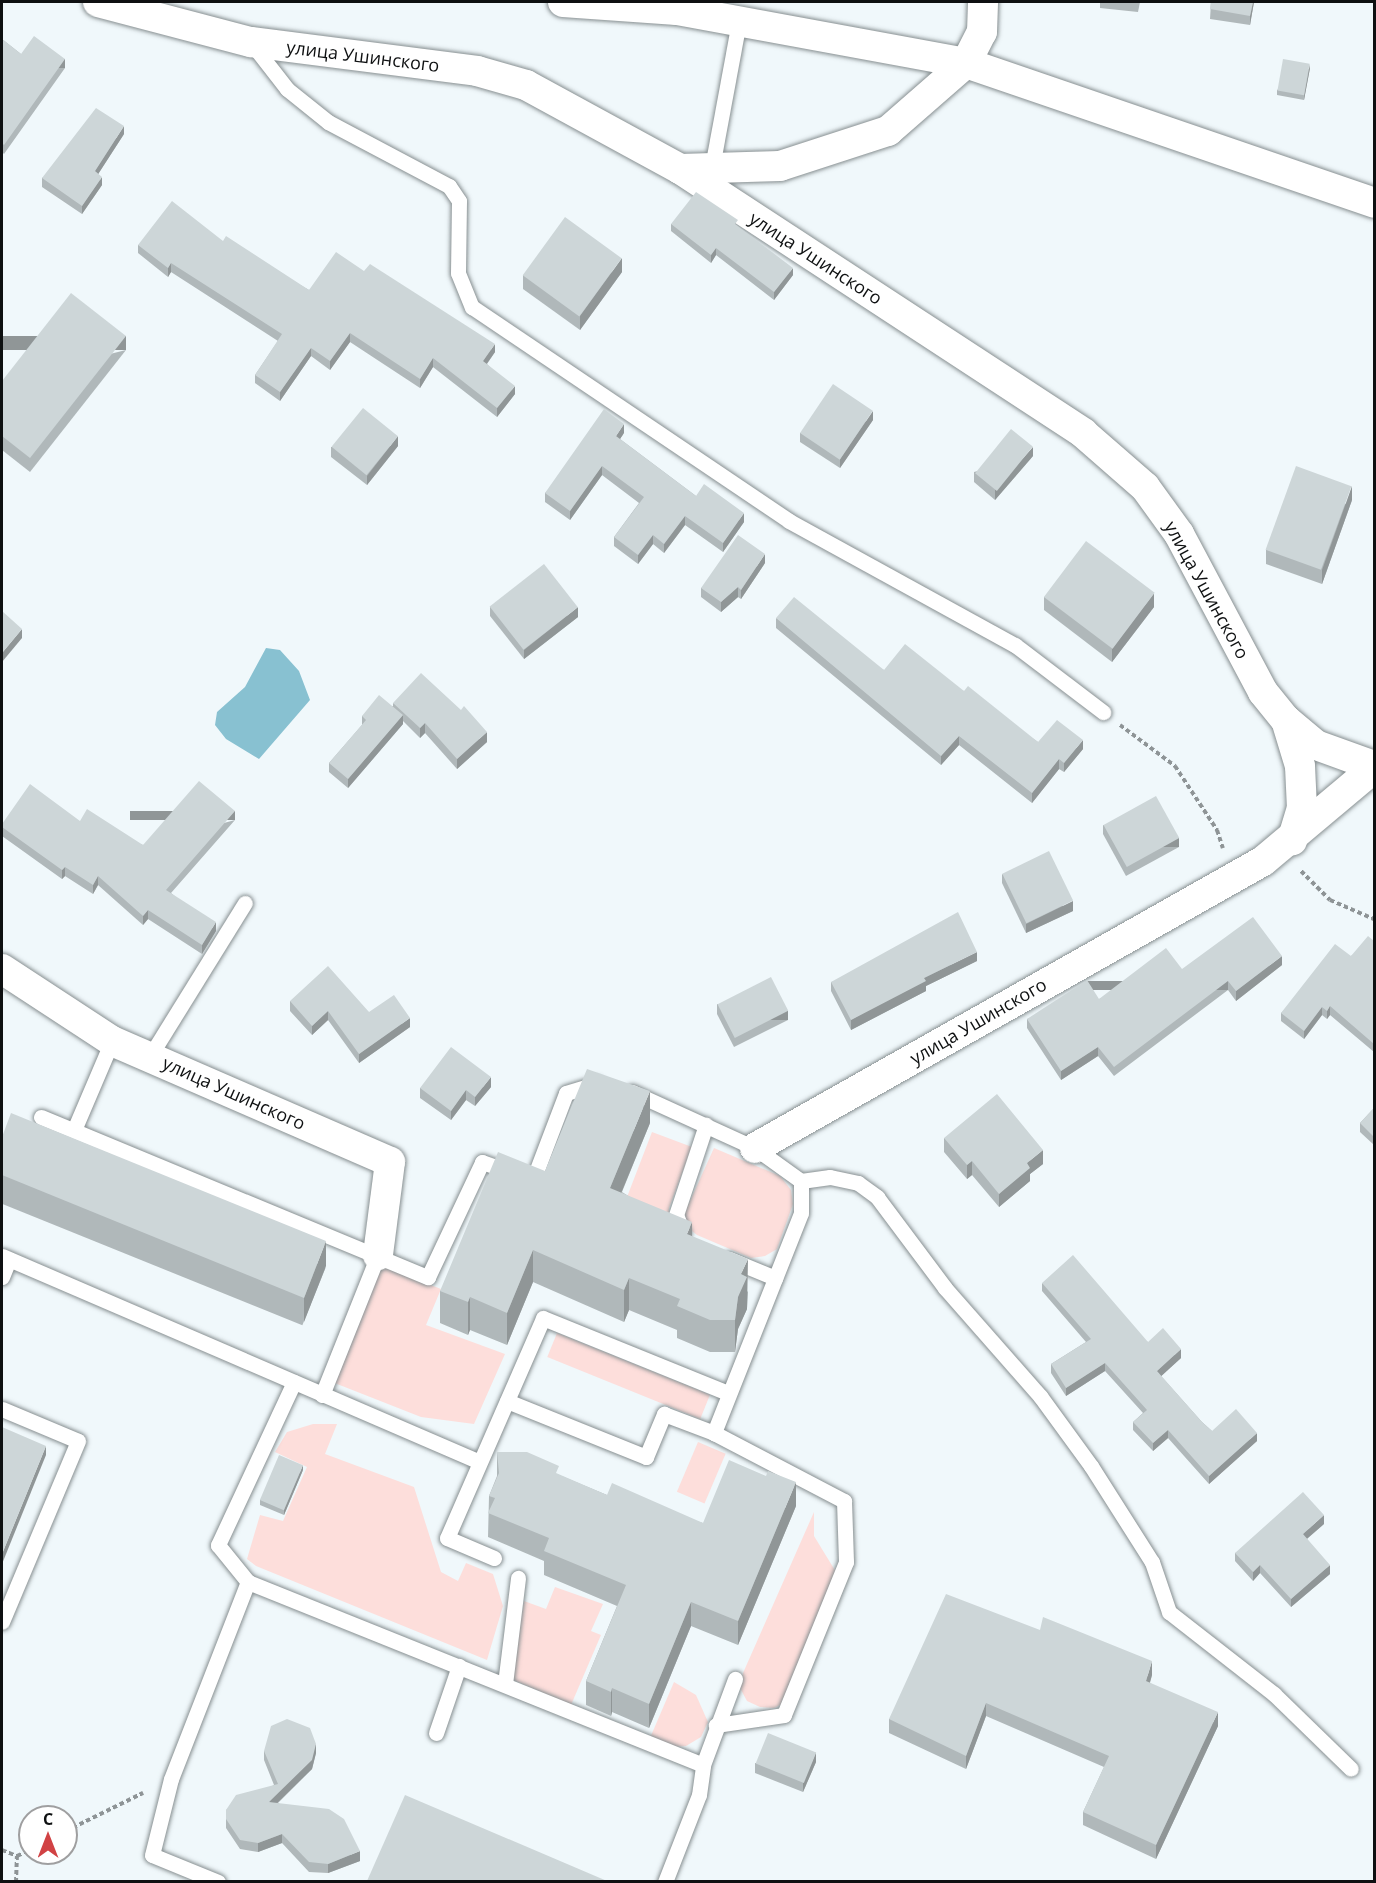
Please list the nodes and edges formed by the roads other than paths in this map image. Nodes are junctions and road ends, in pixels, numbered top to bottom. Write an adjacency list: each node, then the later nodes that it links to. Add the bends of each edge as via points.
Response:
1 (98, 2): 5 (street, улица Ушинского)
2 (563, 2): 4 (street, via 677,10)
3 (983, 2): 6 (street, via 982,32)
4 (739, 21): 6 (street); 7 (lane)
5 (251, 42): 8 (street, улица Ушинского, via 477,70 526,85); 10 (lane, via 287,89 328,122 449,186 459,201 458,273 472,308 789,521 1016,645)
6 (966, 63): 7 (street, via 888,131 780,166); 9 (street)
7 (711, 168): 8 (street)
8 (680, 169): 11 (street, улица Ушинского, via 1083,432 1145,487 1179,534 1263,692)
9 (1374, 203)
10 (1103, 712)
11 (1286, 720): 12 (street, улица Ушинского, via 1316,745); 13 (street, via 1300,766 1302,808)
12 (1374, 767): 13 (street, улица Ушинского)
13 (1285, 844): 21 (street, улица Ушинского)
14 (245, 903): 17 (lane)
15 (2, 969): 16 (street, улица Ушинского)
16 (112, 1041): 17 (street, улица Ушинского); 20 (lane)
17 (150, 1056): 25 (street, улица Ушинского, via 390,1162)
18 (41, 1117): 20 (lane)
19 (706, 1125): 21 (lane); 23 (lane, via 676,1215 679,1229); 25 (lane, via 613,1084 566,1093 532,1180 482,1162 428,1277)
20 (74, 1130): 25 (lane)
21 (755, 1148): 22 (lane)
22 (801, 1181): 28 (lane, via 801,1213); 46 (lane, via 830,1177 858,1183 877,1197 945,1288 1040,1396 1091,1466 1152,1562 1169,1612 1274,1694)
23 (692, 1241)
24 (710, 1251): 28 (lane)
25 (378, 1255): 31 (lane)
26 (5, 1258): 27 (lane); 29 (lane)
27 (2, 1277)
28 (775, 1278): 30 (lane)
29 (294, 1382): 31 (lane); 38 (lane, via 218,1545)
30 (728, 1394): 32 (lane, via 543,1318); 34 (lane)
31 (322, 1395): 35 (lane)
32 (507, 1401): 34 (lane, via 646,1457 664,1414); 35 (lane)
33 (2, 1409): 39 (lane, via 78,1441)
34 (714, 1433): 43 (lane, via 844,1502 846,1562 784,1715)
35 (480, 1462): 36 (lane, via 447,1538)
36 (494, 1558)
37 (518, 1578): 42 (lane)
38 (248, 1582): 40 (lane); 47 (lane, via 171,1779 152,1855)
39 (2, 1622)
40 (459, 1666): 42 (lane); 44 (lane)
41 (735, 1679): 43 (lane)
42 (506, 1684): 45 (lane)
43 (716, 1725): 45 (lane)
44 (436, 1733)
45 (703, 1765): 48 (lane, via 699,1795)
46 (1351, 1769)
47 (218, 1881)
48 (665, 1881)

